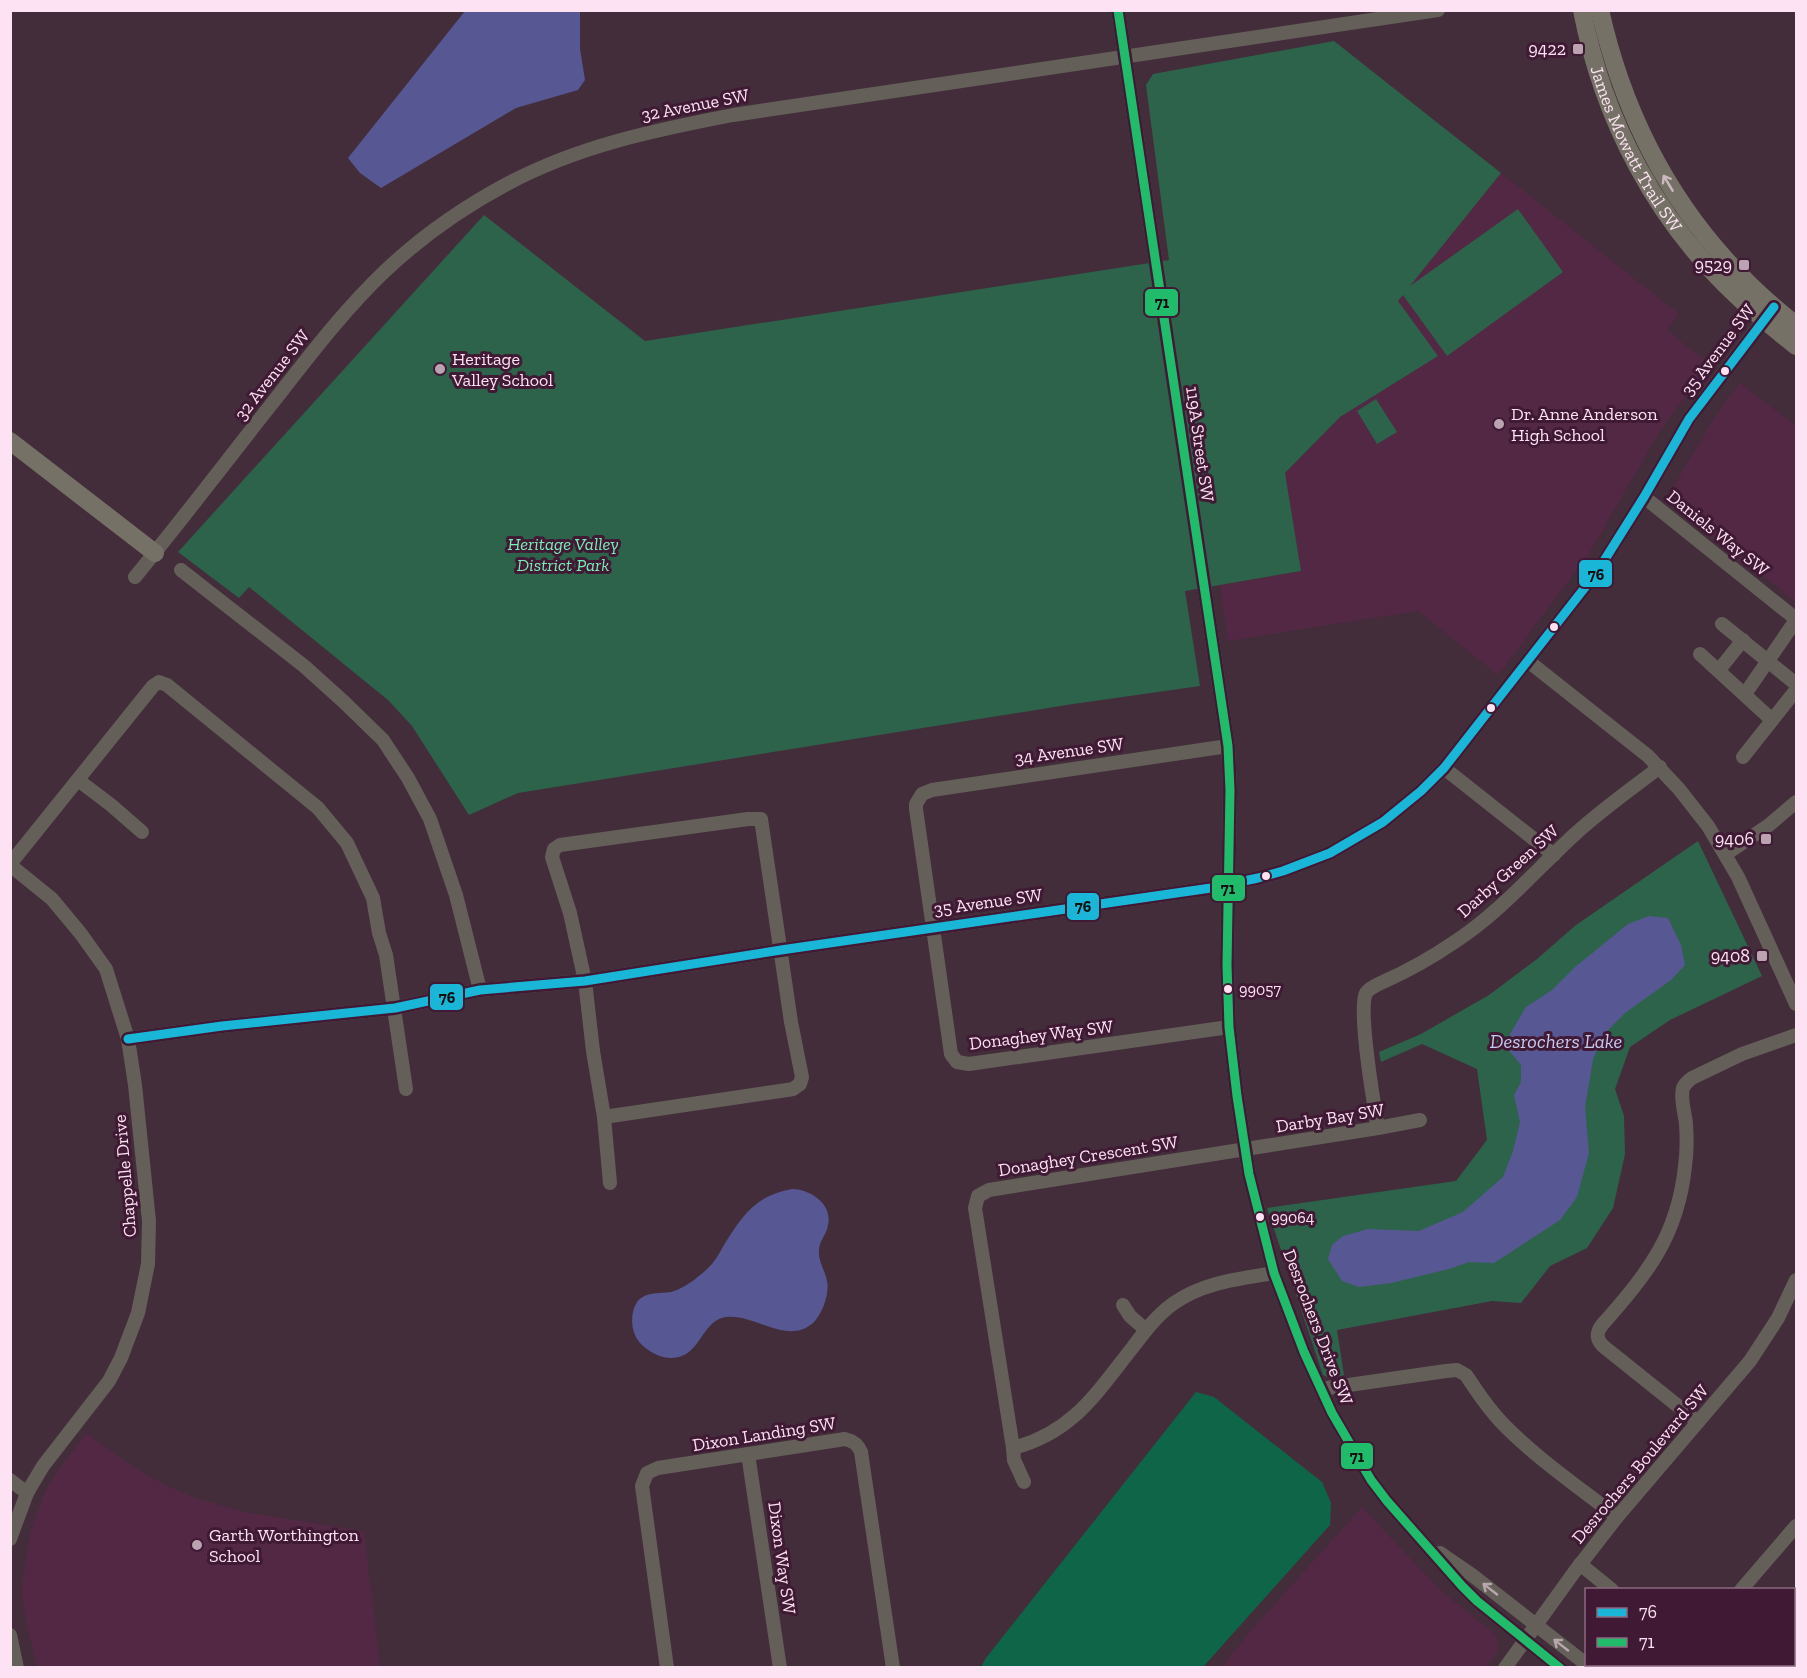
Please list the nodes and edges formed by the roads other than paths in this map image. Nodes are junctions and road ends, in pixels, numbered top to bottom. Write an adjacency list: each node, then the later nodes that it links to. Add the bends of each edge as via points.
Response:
1 (1118, 10): 5 (street, 119A Street SW)
2 (1438, 10): 5 (street, 32 Avenue SW)
3 (1582, 10): 6 (main road, James Mowatt Trail SW, via 1607,101 1646,183 1715,274)
4 (1600, 10): 6 (main road, James Mowatt Trail SW, one-way to 4, via 1701,231 1657,164 1619,78)
5 (1124, 57): 11 (street, 32 Avenue SW, via 733,115 641,133 579,152 507,184 437,229 375,281 331,329); 25 (street, 119A Street SW)
6 (1769, 313): 7 (main road, James Mowatt Trail SW); 8 (main road, James Mowatt Trail SW); 10 (street, 35 Avenue SW, via 1689,419)
7 (1797, 325)
8 (1797, 346)
9 (10, 441): 11 (main road)
10 (1644, 497): 14 (street, Daniels Way SW); 18 (street, 35 Avenue SW, via 1597,572)
11 (155, 553): 13 (street, 32 Avenue SW)
12 (181, 570): 39 (street, via 304,666 383,740 430,819 456,895)
13 (135, 577)
14 (1797, 620): 19 (street)
15 (1722, 624): 16 (street)
16 (1743, 640): 19 (street); 20 (street)
17 (1700, 654): 20 (street)
18 (1528, 661): 27 (street); 28 (street, 35 Avenue SW)
19 (1768, 661): 21 (street); 23 (street)
20 (1719, 670): 23 (street)
21 (1797, 684)
22 (1797, 690): 24 (street)
23 (1745, 694): 24 (street)
24 (1772, 720): 26 (street)
25 (1228, 746): 35 (street, 119A Street SW); 36 (street, 34 Avenue SW, via 922,794 916,809)
26 (1743, 757)
27 (1660, 767): 32 (street); 33 (street, Darby Green SW, via 1596,816)
28 (1444, 768): 33 (street); 35 (street, 35 Avenue SW, via 1404,806 1347,843 1309,862)
29 (78, 780): 31 (street); 34 (street); 41 (street, via 153,686 159,682 166,685 318,808 347,843 373,898)
30 (1797, 802): 32 (street)
31 (142, 832)
32 (1726, 854): 40 (street)
33 (1554, 855): 48 (street, Darby Green SW, via 1497,910 1458,940 1367,993 1365,1029)
34 (10, 865): 44 (street, Chappelle Drive, via 52,899 106,969)
35 (1228, 885): 36 (street, 35 Avenue SW); 42 (street, Desrochers Drive SW)
36 (933, 929): 37 (street, 35 Avenue SW); 42 (street, Donaghey Way SW, via 951,1054 957,1062 969,1064)
37 (781, 950): 38 (street, 35 Avenue SW); 38 (street, via 761,819 560,845 552,857); 46 (street, via 800,1084 793,1089)
38 (585, 981): 39 (street, 35 Avenue SW); 46 (street)
39 (480, 990): 41 (street, 35 Avenue SW)
40 (1797, 1004)
41 (395, 1008): 44 (street, 35 Avenue SW); 45 (street)
42 (1228, 1027): 49 (street, Desrochers Drive SW)
43 (1797, 1035): 57 (street, via 1742,1054 1685,1083 1687,1148 1674,1219 1649,1269 1598,1333 1603,1346)
44 (128, 1040): 62 (street, Chappelle Drive, via 149,1221 148,1264 138,1313 110,1381 43,1466)
45 (406, 1089)
46 (604, 1117): 50 (street)
47 (1420, 1120): 48 (street, Darby Bay SW)
48 (1378, 1128): 49 (street, Darby Bay SW)
49 (1245, 1149): 51 (street, Desrochers Drive SW); 58 (street, Donaghey Crescent SW, via 989,1190 978,1196 975,1208)
50 (610, 1183)
51 (1274, 1273): 55 (street, via 1223,1281 1196,1292 1174,1303); 56 (street, Desrochers Drive SW)
52 (1797, 1280): 54 (street, Desrochers Boulevard SW)
53 (1123, 1305): 55 (street)
54 (1791, 1305): 57 (street, Desrochers Boulevard SW)
55 (1146, 1330): 58 (street, via 1076,1416 1045,1438)
56 (1321, 1389): 63 (street, via 1460,1371 1506,1427); 66 (street, Desrochers Drive SW, via 1371,1480)
57 (1698, 1422): 63 (street, Desrochers Boulevard SW)
58 (1013, 1448): 61 (street, Donaghey Crescent SW)
59 (748, 1454): 75 (street, Dixon Landing SW, via 658,1468 644,1479); 76 (street, Dixon Way SW); 77 (street, Dixon Landing SW, via 845,1439 858,1445)
60 (10, 1480): 62 (street)
61 (1024, 1482)
62 (27, 1493): 65 (street, Chappelle Drive)
63 (1617, 1517): 67 (street, Desrochers Boulevard SW)
64 (1797, 1526): 69 (street)
65 (10, 1539)
66 (1423, 1541): 70 (street, Desrochers Drive SW, one-way to 66); 72 (street, Desrochers Drive SW, via 1477,1601)
67 (1580, 1564): 68 (street); 70 (street, Desrochers Boulevard SW)
68 (1610, 1588)
69 (1743, 1588)
70 (1536, 1625): 72 (street, Desrochers Boulevard SW); 73 (street, Desrochers Drive SW, one-way to 70)
71 (10, 1635): 74 (street)
72 (1525, 1640): 78 (street, Desrochers Boulevard SW); 79 (street, Desrochers Drive SW)
73 (1585, 1662)
74 (17, 1668)
75 (667, 1668)
76 (780, 1668)
77 (893, 1668)
78 (1505, 1668)
79 (1560, 1668)

